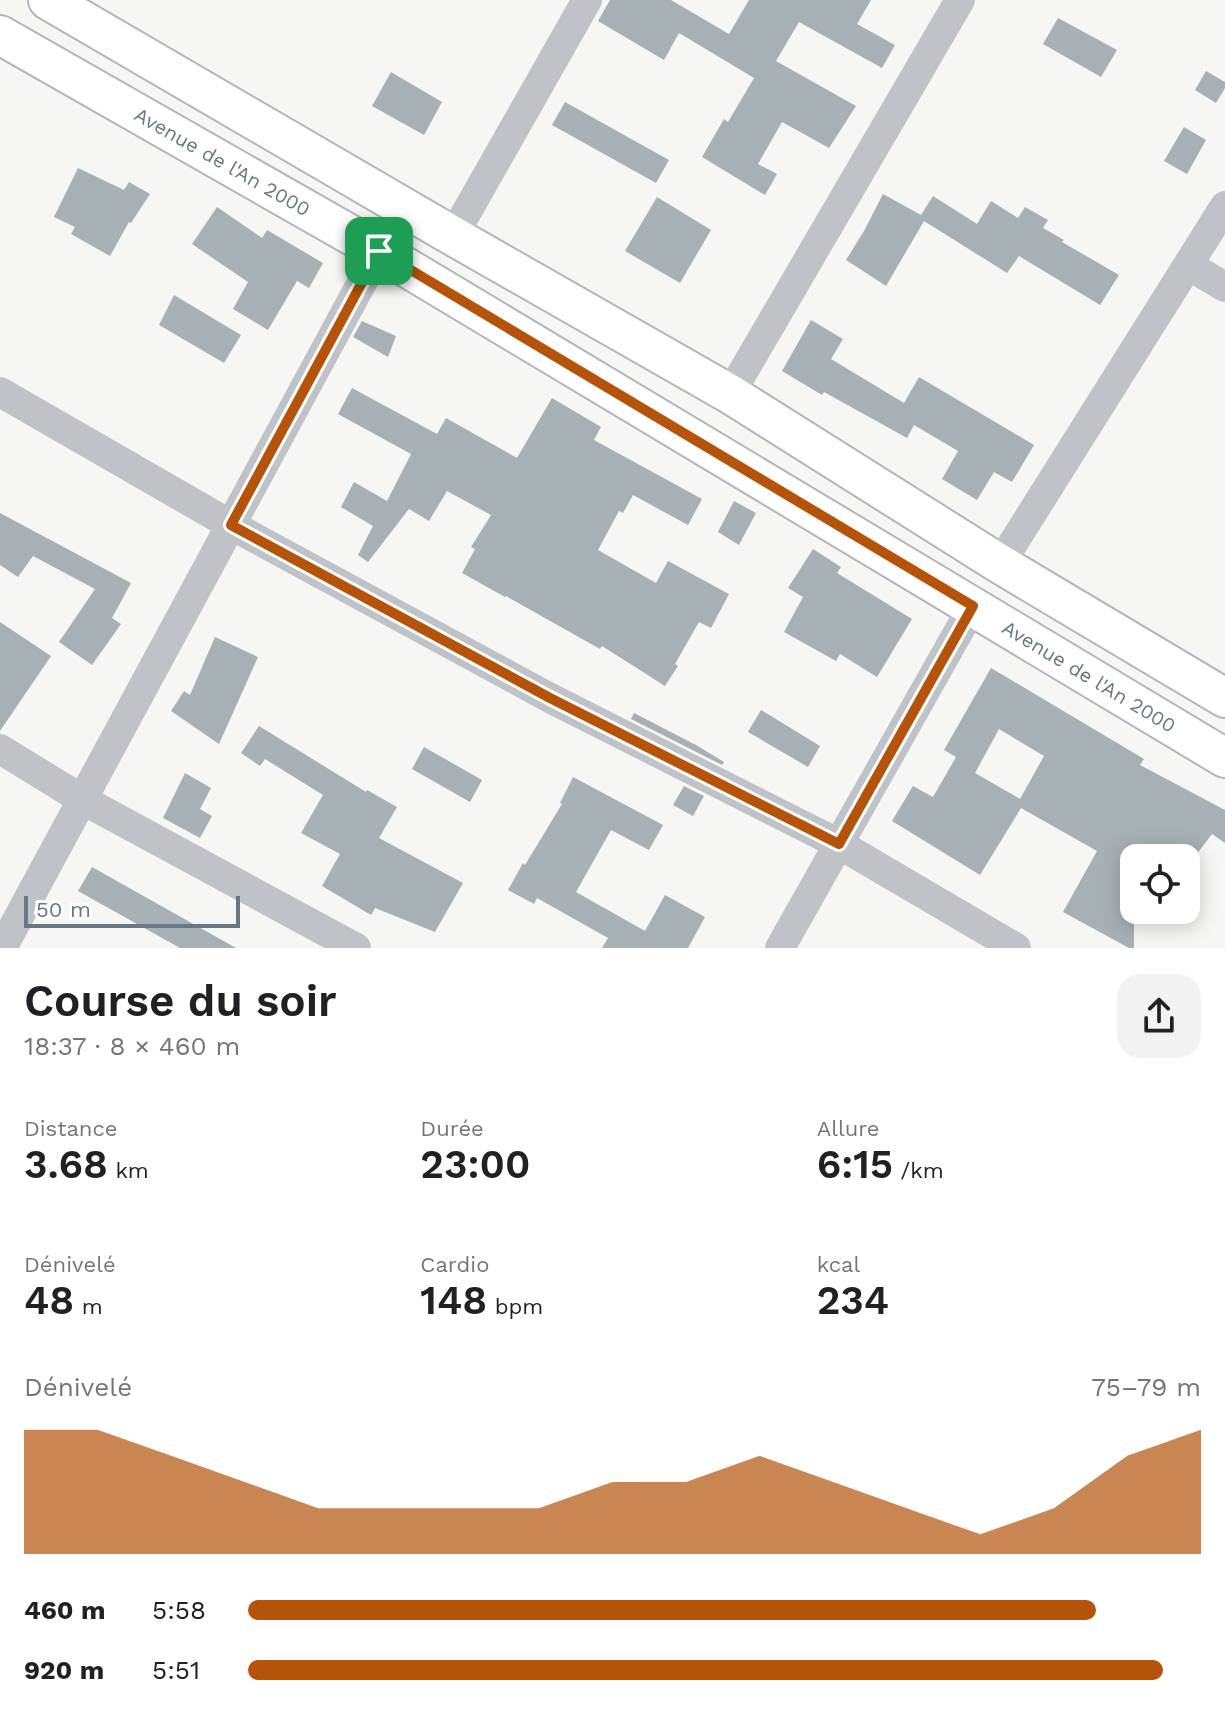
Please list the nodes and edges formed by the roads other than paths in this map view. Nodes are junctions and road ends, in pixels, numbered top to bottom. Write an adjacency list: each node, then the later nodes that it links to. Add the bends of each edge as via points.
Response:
1 (48, 0): 6 (main road)
2 (587, 0): 6 (street)
3 (960, 0): 11 (street)
4 (0, 35): 7 (main road, Avenue de l'An 2000)
5 (1225, 206): 8 (street)
6 (453, 236): 11 (main road)
7 (379, 251): 12 (street); 14 (main road, Avenue de l'An 2000)
8 (1188, 265): 9 (street); 13 (street)
9 (1225, 287)
10 (0, 392): 12 (street)
11 (730, 394): 13 (main road)
12 (231, 525): 18 (street); 19 (street, via 550,698)
13 (1000, 564): 15 (main road)
14 (973, 606): 17 (main road, Avenue de l'An 2000); 19 (street)
15 (1225, 698)
16 (0, 749): 18 (street)
17 (1225, 758)
18 (83, 800): 20 (street); 21 (street)
19 (839, 844): 22 (street); 23 (street)
20 (2, 948)
21 (356, 948)
22 (780, 948)
23 (1016, 948)

